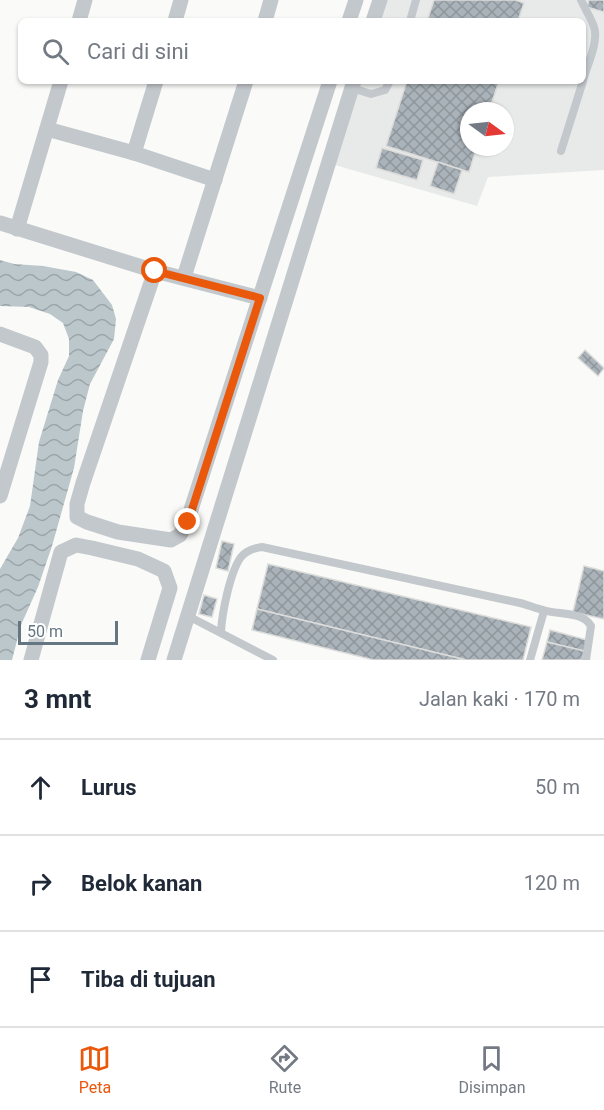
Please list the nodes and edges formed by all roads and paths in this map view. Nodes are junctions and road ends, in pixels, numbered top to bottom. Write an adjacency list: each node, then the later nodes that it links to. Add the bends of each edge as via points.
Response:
1 (85, 0): 8 (street)
2 (181, 0): 9 (street)
3 (271, 0): 10 (street)
4 (356, 0): 11 (street)
5 (380, 0): 12 (street)
6 (416, 0): 13 (lane)
7 (581, 0): 14 (lane, via 595,33)
8 (80, 18)
9 (176, 18)
10 (266, 18)
11 (350, 18)
12 (374, 18)
13 (411, 18)
14 (586, 71)
15 (60, 84): 22 (street)
16 (155, 84): 24 (street)
17 (245, 84): 25 (street)
18 (329, 84): 30 (street)
19 (388, 84): 21 (lane, via 385,90 371,94)
20 (582, 84): 23 (lane)
21 (353, 85): 34 (street)
22 (47, 129): 24 (street); 27 (street)
23 (561, 151)
24 (134, 153): 25 (street)
25 (215, 180): 29 (street)
26 (0, 223): 27 (street)
27 (17, 229): 28 (street)
28 (155, 271): 29 (street); 30 (street, via 77,504 77,517 118,532 171,540 180,536 188,522)
29 (184, 277): 30 (street)
30 (260, 298)
31 (0, 334): 32 (street, via 35,347 41,355)
32 (0, 496)
33 (544, 610): 35 (lane, via 262,547 252,548 241,557 233,575); 40 (lane); 41 (lane, via 573,615 590,623)
34 (188, 616): 35 (lane); 38 (street)
35 (221, 632): 39 (lane)
36 (31, 660): 37 (street, via 61,552 76,545 138,559 164,571 171,588)
37 (148, 660)
38 (174, 660)
39 (273, 660)
40 (530, 660)
41 (585, 660)

